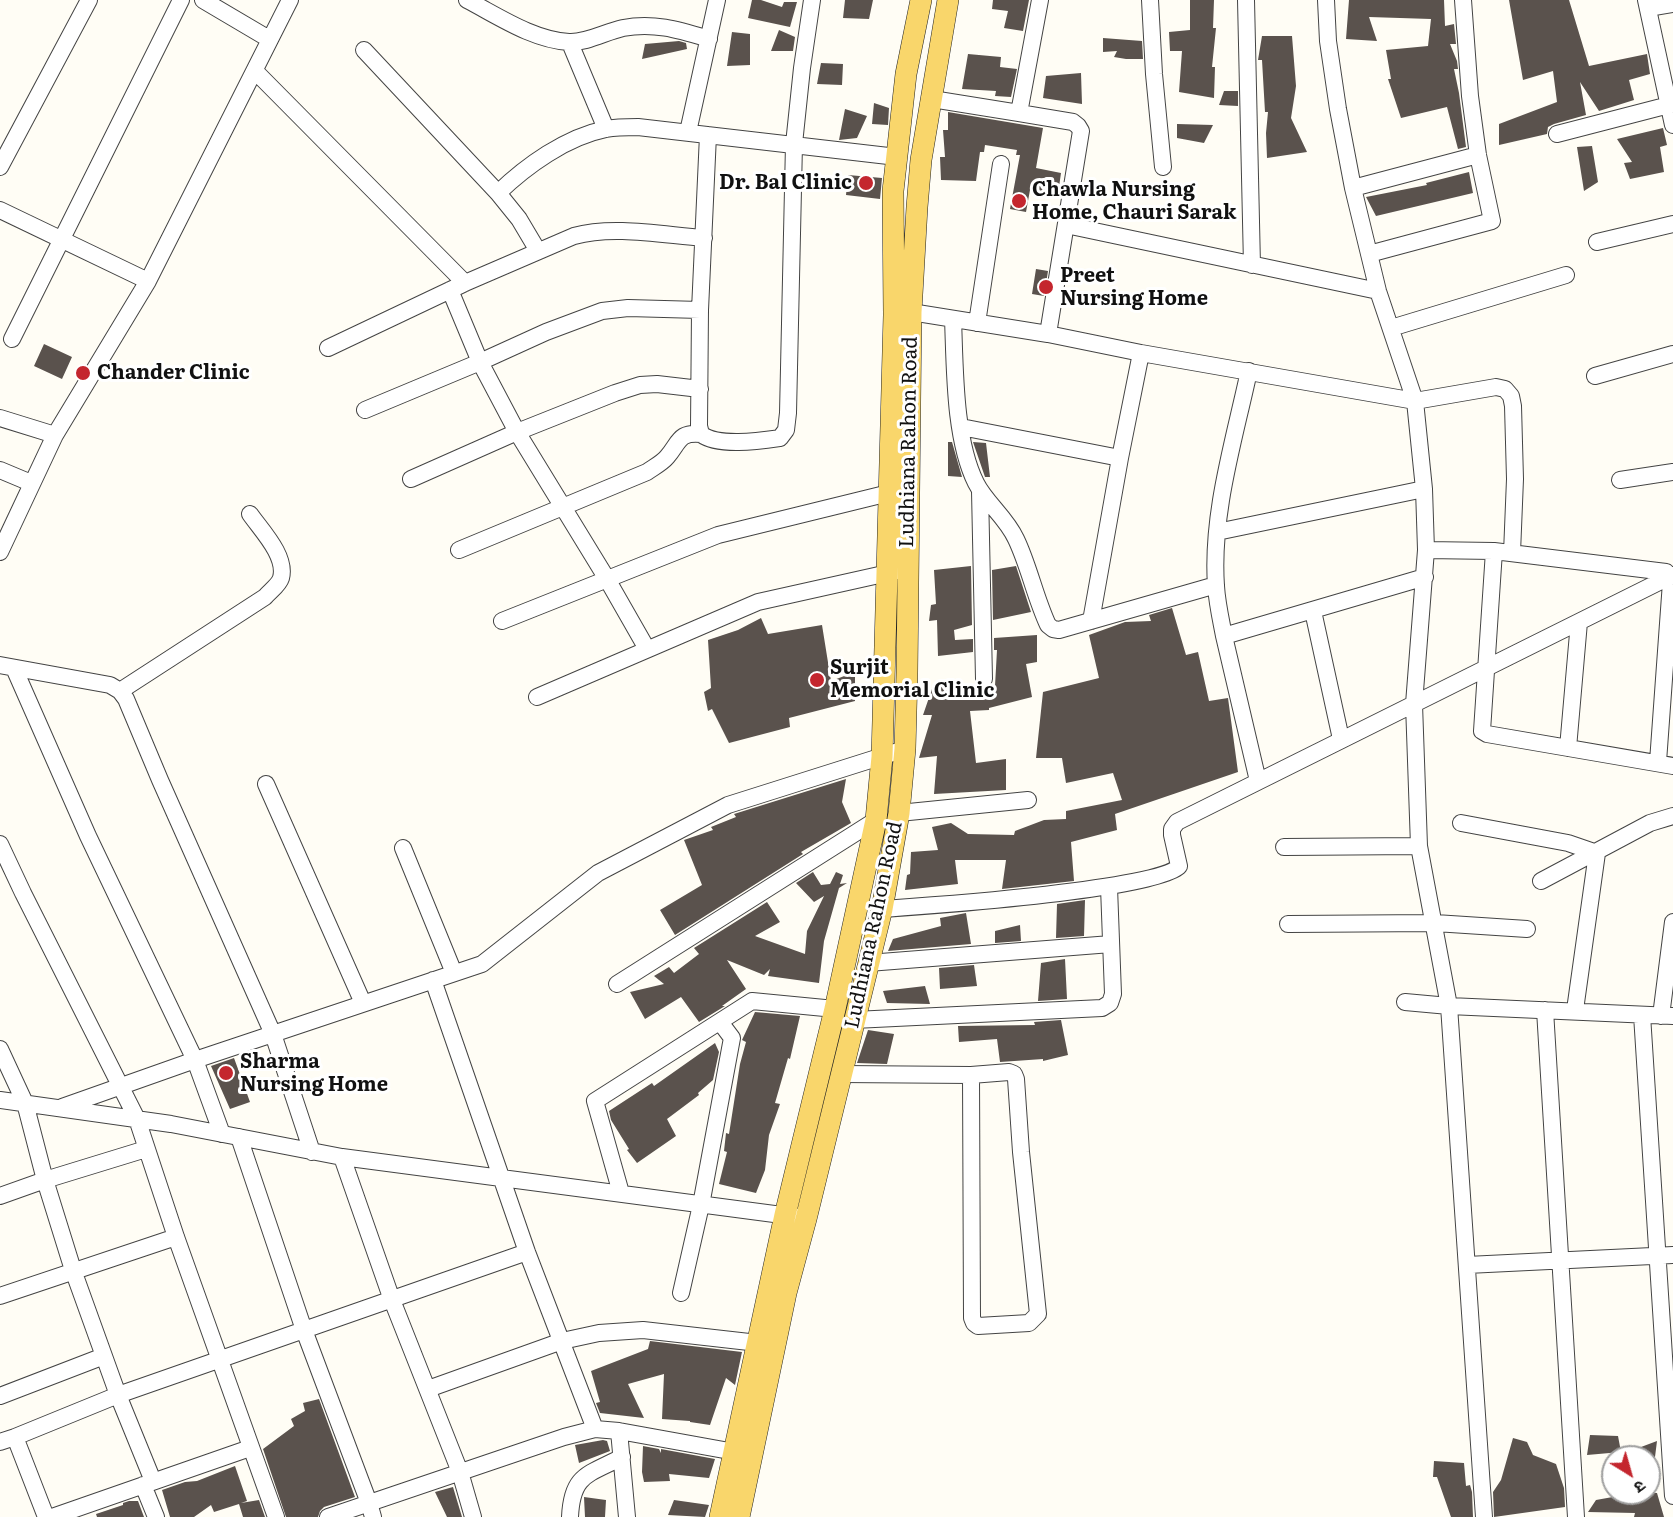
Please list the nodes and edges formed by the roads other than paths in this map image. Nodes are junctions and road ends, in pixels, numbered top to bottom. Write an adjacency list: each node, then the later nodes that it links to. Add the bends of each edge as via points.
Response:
1 (89, 0): 35 (street)
2 (180, 0): 42 (street)
3 (204, 0): 17 (street)
4 (290, 0): 17 (street)
5 (467, 0): 19 (street, via 532,33)
6 (717, 0): 18 (street)
7 (812, 0): 30 (street)
8 (921, 0): 32 (main road, Ludhiana Rahon Road, via 906,74)
9 (948, 0): 22 (main road, Ludhiana Rahon Road)
10 (1040, 0): 24 (street)
11 (1150, 0): 34 (street)
12 (1246, 0): 46 (street)
13 (1326, 0): 36 (street, via 1334,86)
14 (1463, 0): 31 (street)
15 (1647, 4): 16 (street); 23 (street)
16 (1673, 4)
17 (268, 39): 21 (street)
18 (709, 39): 19 (street, via 674,29 643,26); 27 (street)
19 (570, 43): 26 (street)
20 (364, 50): 37 (street)
21 (255, 71): 48 (street); 49 (street)
22 (932, 99): 24 (street); 52 (main road, Ludhiana Rahon Road, via 921,160)
23 (1669, 105): 25 (street); 28 (street)
24 (1019, 113): 40 (street, via 1073,122 1081,131)
25 (1673, 125)
26 (606, 129): 27 (street, via 638,127); 37 (street, via 544,156)
27 (688, 132): 29 (street)
28 (1557, 134)
29 (708, 135): 30 (street); 41 (street)
30 (794, 144): 32 (street); 71 (street, via 786,430 780,438 763,440 716,441)
31 (1478, 155): 36 (street); 45 (street, via 1492,220)
32 (897, 157): 80 (main road, Ludhiana Rahon Road, via 893,191)
33 (1001, 164): 54 (street)
34 (1163, 166)
35 (0, 167)
36 (1353, 188): 45 (street)
37 (498, 193): 44 (street)
38 (0, 210): 42 (street)
39 (1673, 224): 43 (street)
40 (1066, 225): 46 (street); 56 (street)
41 (704, 238): 44 (street, via 590,232); 51 (street)
42 (62, 239): 48 (street); 57 (street)
43 (1597, 242)
44 (538, 251): 49 (street)
45 (1369, 254): 50 (street)
46 (1252, 265): 50 (street)
47 (1566, 274): 55 (street)
48 (148, 281): 70 (street)
49 (457, 287): 58 (street); 61 (street)
50 (1378, 291): 55 (street)
51 (700, 310): 61 (street, via 602,311); 64 (street)
52 (911, 312): 53 (street); 89 (main road, Ludhiana Rahon Road)
53 (953, 319): 54 (street); 68 (street)
54 (977, 323): 56 (street)
55 (1390, 328): 65 (street)
56 (1048, 334): 59 (street)
57 (12, 339)
58 (328, 348)
59 (1142, 353): 62 (street); 72 (street)
60 (1673, 354): 63 (street)
61 (480, 362): 66 (street); 69 (street)
62 (1249, 371): 65 (street); 83 (street)
63 (1595, 376)
64 (700, 389): 69 (street, via 640,384); 71 (street)
65 (1414, 400): 78 (street); 88 (street, via 1496,387 1505,389 1510,396 1515,479)
66 (365, 410)
67 (0, 418): 70 (street)
68 (961, 427): 72 (street); 79 (street)
69 (517, 432): 75 (street); 81 (street)
70 (55, 435): 77 (street)
71 (701, 435): 81 (street, via 690,433 682,437 662,462 647,471)
72 (1120, 458): 97 (street)
73 (0, 470): 77 (street)
74 (1673, 472): 76 (street)
75 (411, 479)
76 (1620, 480)
77 (31, 483): 87 (street)
78 (1424, 489): 83 (street); 85 (street)
79 (980, 491): 97 (street, via 1015,537 1048,625 1059,630); 103 (street)
80 (889, 493): 90 (main road, Ludhiana Rahon Road); 93 (street, via 718,535)
81 (564, 507): 84 (street); 93 (street)
82 (250, 514): 104 (street, via 276,552 282,569 280,580 265,597)
83 (1217, 532): 94 (street)
84 (459, 550)
85 (1426, 550): 86 (street); 92 (street)
86 (1494, 551): 88 (street); 102 (street)
87 (0, 552)
88 (1512, 553): 91 (street, via 1662,571)
89 (907, 569): 90 (street); 109 (main road, Ludhiana Rahon Road)
90 (886, 574): 100 (street, via 758,602); 110 (main road, Ludhiana Rahon Road)
91 (1671, 576): 98 (street); 111 (street)
92 (1425, 578): 95 (street); 106 (street)
93 (607, 579): 96 (street); 100 (street)
94 (1216, 585): 97 (street); 99 (street)
95 (1313, 611): 99 (street); 107 (street)
96 (502, 621)
97 (1091, 621)
98 (1579, 622): 102 (street); 108 (street)
99 (1224, 636): 112 (street)
100 (647, 650): 105 (street)
101 (7, 666): 104 (street, via 110,685); 148 (street)
102 (1486, 668): 106 (street); 108 (street, via 1482,731)
103 (984, 679)
104 (120, 692): 146 (street)
105 (537, 697)
106 (1414, 704): 107 (street); 120 (street)
107 (1341, 739): 112 (street)
108 (1568, 748): 111 (street)
109 (904, 749): 110 (street); 115 (main road, Ludhiana Rahon Road)
110 (882, 757): 117 (main road, Ludhiana Rahon Road); 133 (street, via 728,805 598,873 482,964)
111 (1666, 764)
112 (1258, 781): 125 (street, via 1177,822 1172,829 1179,861 1176,870)
113 (266, 784): 137 (street)
114 (1028, 800): 115 (street)
115 (899, 813): 126 (main road, Ludhiana Rahon Road)
116 (1673, 816): 123 (street, via 1650,823)
117 (876, 820): 135 (street); 139 (main road, Ludhiana Rahon Road)
118 (1461, 823): 123 (street, via 1568,843)
119 (0, 844): 151 (street)
120 (1419, 846): 121 (street); 128 (street)
121 (1284, 847)
122 (403, 848): 133 (street)
123 (1597, 853): 124 (street); 141 (street)
124 (1541, 881)
125 (1109, 887): 126 (street); 131 (street)
126 (882, 909): 132 (main road, Ludhiana Rahon Road)
127 (1673, 922): 143 (street)
128 (1435, 923): 129 (street); 130 (street); 138 (street)
129 (1288, 924)
130 (1527, 929)
131 (1111, 944): 132 (street); 144 (street, via 1113,994 1110,1003 1102,1008)
132 (868, 963): 144 (main road, Ludhiana Rahon Road)
133 (454, 973): 134 (street)
134 (433, 980): 137 (street); 161 (street)
135 (617, 984)
136 (1405, 1002): 138 (street)
137 (363, 1003): 146 (street)
138 (1449, 1006): 140 (street); 172 (street)
139 (835, 1009): 145 (street, via 752,1001); 166 (main road, Ludhiana Rahon Road)
140 (1545, 1010): 141 (street); 171 (street)
141 (1575, 1010): 142 (street)
142 (1642, 1015): 143 (street); 170 (street)
143 (1667, 1016)
144 (854, 1020): 149 (main road, Ludhiana Rahon Road)
145 (720, 1022): 163 (street, via 595,1101); 165 (street, via 732,1038)
146 (273, 1034): 148 (street); 159 (street)
147 (0, 1049): 153 (street)
148 (195, 1060): 151 (street); 156 (street)
149 (842, 1074): 150 (street); 167 (main road, Ludhiana Rahon Road)
150 (971, 1074): 150 (street, via 1009,1072 1016,1079 1038,1314 1029,1323 978,1326 972,1318)
151 (121, 1086): 154 (street); 155 (street)
152 (0, 1100): 153 (street)
153 (25, 1103): 154 (street); 162 (street)
154 (62, 1107): 155 (street)
155 (137, 1119): 156 (street); 158 (street)
156 (222, 1134): 157 (street)
157 (239, 1137): 159 (street); 177 (street)
158 (146, 1149): 162 (street); 168 (street)
159 (312, 1152): 160 (street)
160 (342, 1157): 161 (street); 176 (street)
161 (502, 1179): 163 (street); 169 (street)
162 (45, 1180): 164 (street); 173 (street)
163 (621, 1193): 165 (street)
164 (0, 1196)
165 (701, 1205): 166 (street); 174 (street)
166 (785, 1215): 167 (street); 179 (main road, Ludhiana Rahon Road)
167 (806, 1219): 189 (main road, Ludhiana Rahon Road)
168 (176, 1237): 173 (street); 181 (street)
169 (527, 1252): 176 (street); 178 (street)
170 (1665, 1255): 171 (street); 193 (street)
171 (1562, 1260): 172 (street); 206 (street)
172 (1467, 1265): 205 (street)
173 (73, 1270): 175 (street); 180 (street)
174 (681, 1293)
175 (0, 1296)
176 (392, 1300): 177 (street); 182 (street)
177 (304, 1330): 181 (street); 194 (street)
178 (562, 1341): 179 (street, via 643,1330); 182 (street); 185 (street)
179 (758, 1343): 189 (main road, Ludhiana Rahon Road)
180 (104, 1356): 183 (street); 184 (street)
181 (219, 1359): 183 (street); 188 (street)
182 (428, 1389): 191 (street)
183 (118, 1395): 187 (street); 192 (street)
184 (0, 1396)
185 (595, 1430): 186 (street); 191 (street)
186 (619, 1431): 189 (street); 190 (street)
187 (8, 1439): 195 (street)
188 (250, 1448): 192 (street); 198 (street)
189 (744, 1453): 203 (main road, Ludhiana Rahon Road); 204 (main road, Ludhiana Rahon Road)
190 (622, 1457): 201 (street, via 580,1478 572,1491); 202 (street)
191 (460, 1472): 194 (street); 200 (street)
192 (148, 1483): 196 (street); 197 (street)
193 (1673, 1496)
194 (371, 1510): 199 (street)
195 (46, 1517)
196 (52, 1517)
197 (156, 1517)
198 (276, 1517)
199 (328, 1517)
200 (473, 1517)
201 (570, 1517)
202 (627, 1517)
203 (720, 1517)
204 (739, 1517)
205 (1484, 1517)
206 (1576, 1517)

